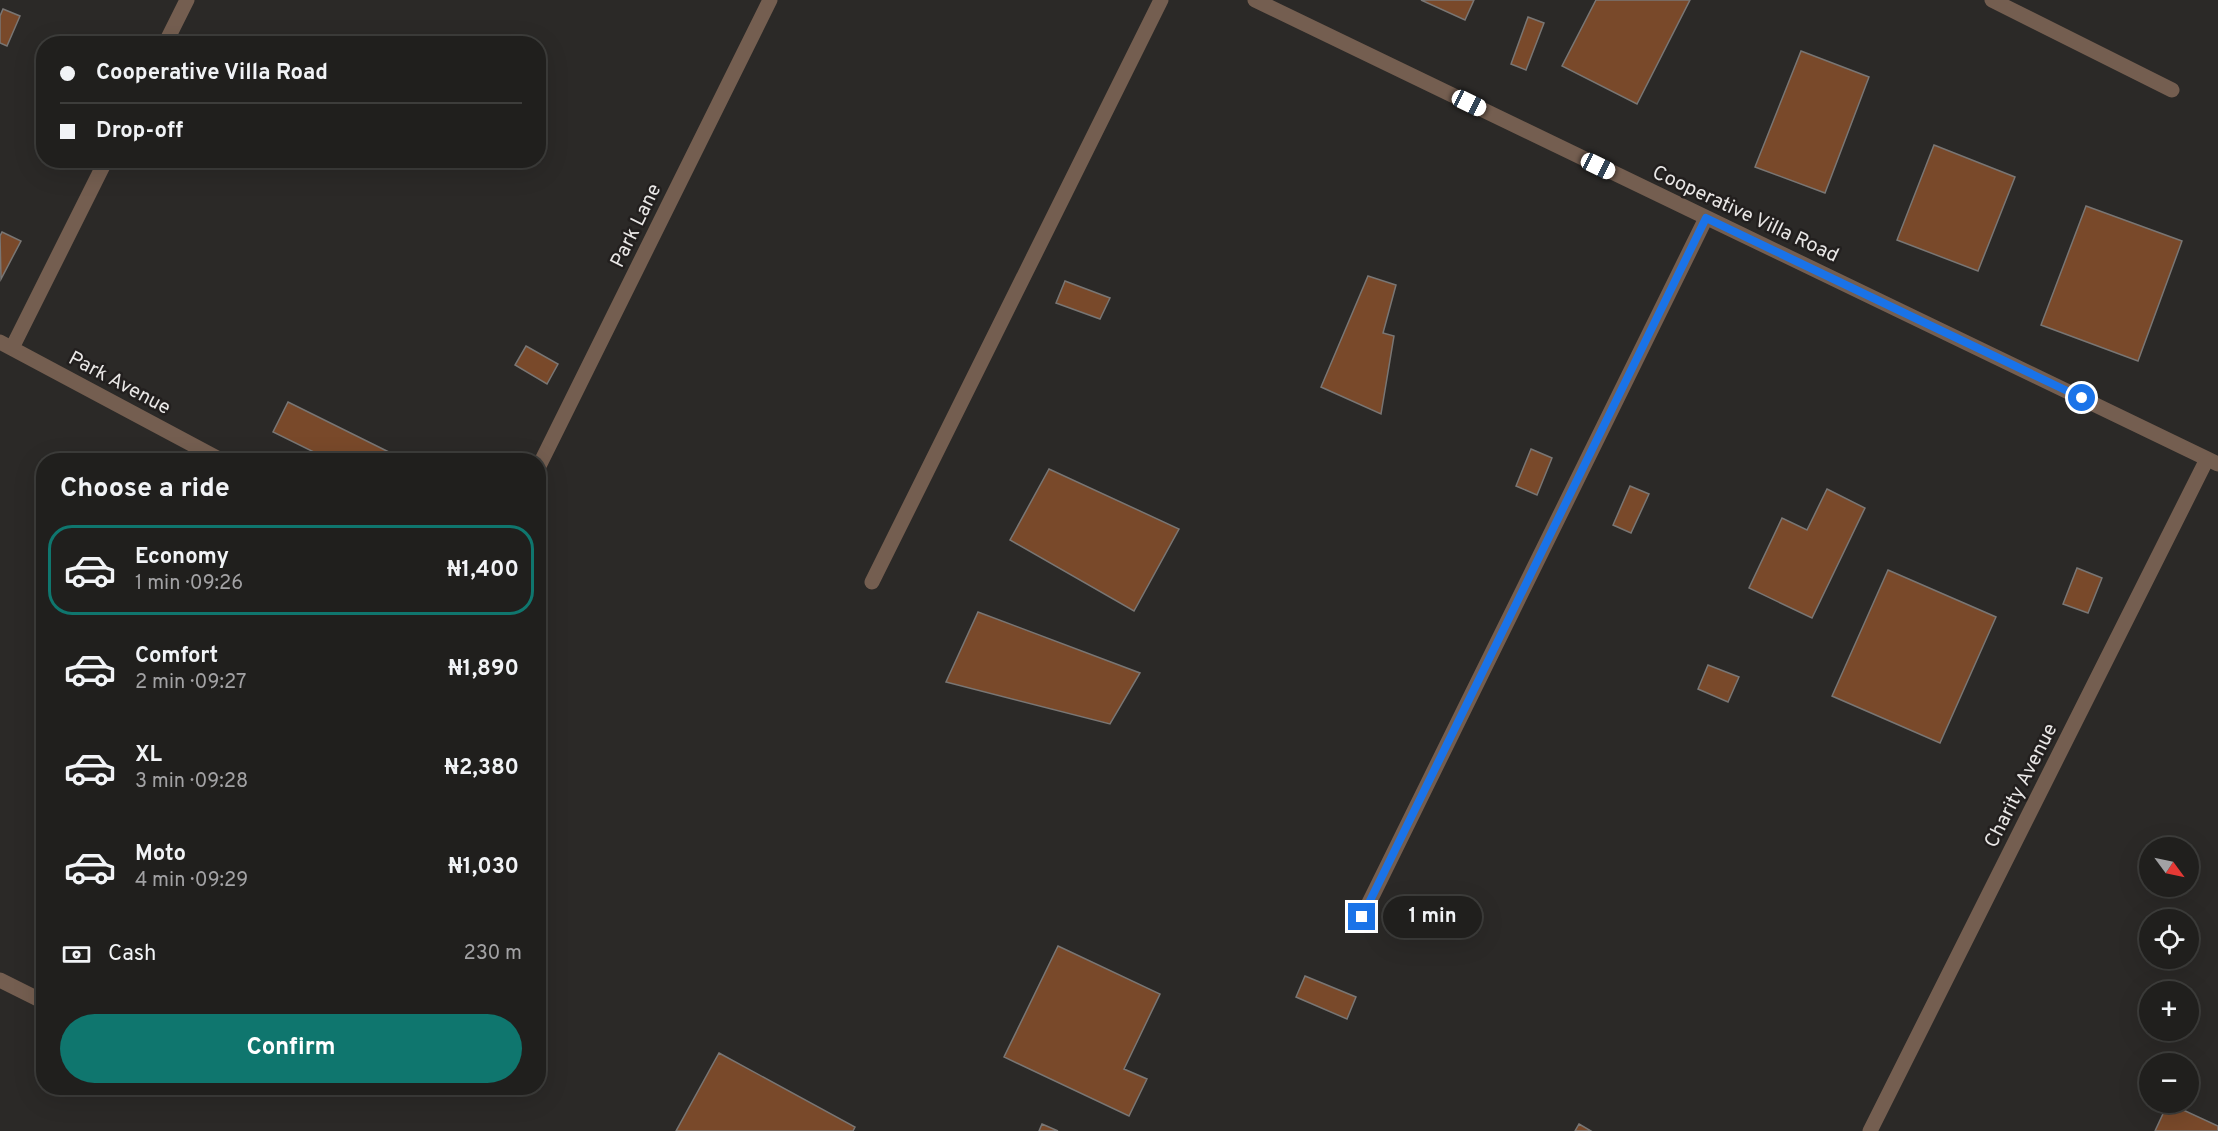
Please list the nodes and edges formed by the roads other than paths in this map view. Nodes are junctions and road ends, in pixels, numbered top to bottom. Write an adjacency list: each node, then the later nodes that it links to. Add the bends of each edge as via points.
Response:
1 (187, 0): 7 (street)
2 (770, 0): 13 (street, Park Lane)
3 (1161, 0): 15 (street)
4 (1255, 0): 6 (street, Cooperative Villa Road)
5 (1992, 0): 8 (street)
6 (1277, 5): 10 (street, Cooperative Villa Road)
7 (169, 36)
8 (2172, 90)
9 (102, 168): 11 (street)
10 (1706, 218): 14 (street, Cooperative Villa Road); 16 (street)
11 (6, 345): 12 (street, Park Avenue)
12 (208, 453)
13 (545, 453)
14 (2213, 461): 19 (street, Charity Avenue)
15 (872, 582)
16 (1362, 917)
17 (0, 980): 18 (street)
18 (36, 998)
19 (1870, 1131)

